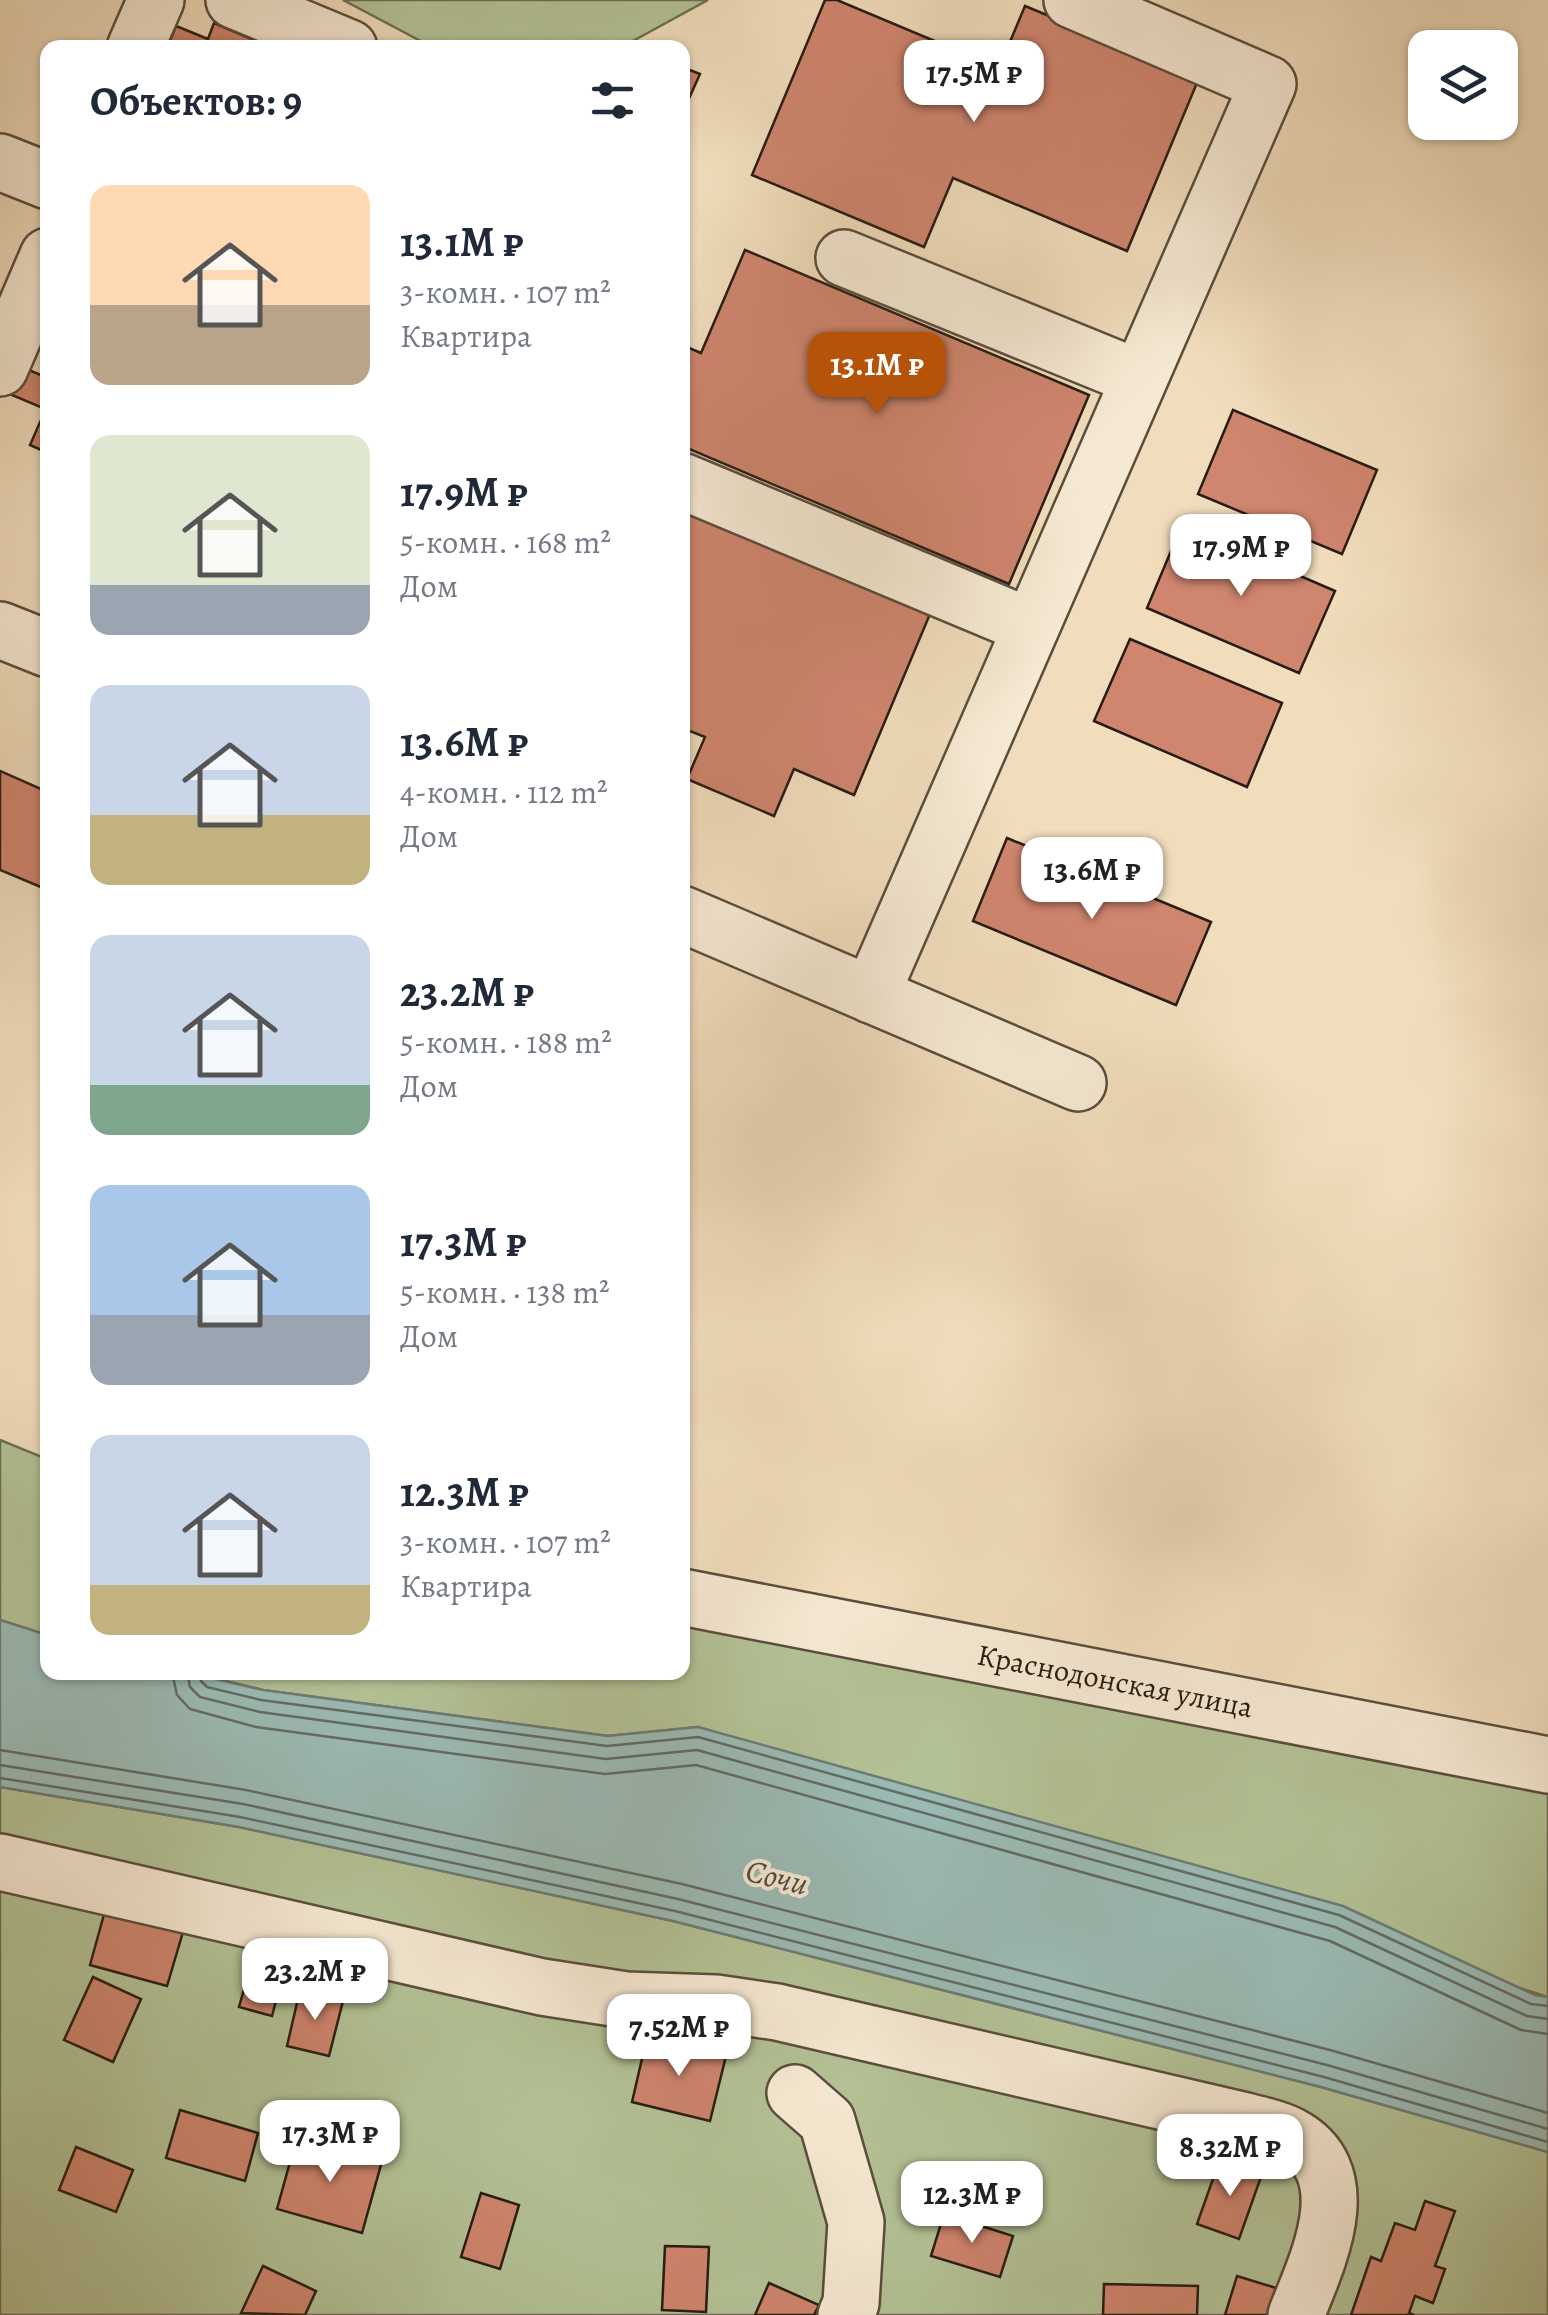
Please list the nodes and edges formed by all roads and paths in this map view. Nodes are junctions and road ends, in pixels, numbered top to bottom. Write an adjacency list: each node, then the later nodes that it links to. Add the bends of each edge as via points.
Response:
1 (156, 0): 4 (street)
2 (234, 0): 5 (street)
3 (1072, 0): 11 (street, via 1268,84)
4 (139, 40)
5 (329, 40)
6 (0, 162): 7 (street)
7 (40, 178)
8 (844, 258): 11 (street)
9 (29, 265): 10 (street)
10 (0, 368)
11 (1139, 378): 13 (street)
12 (690, 485): 13 (street)
13 (1031, 627): 17 (street)
14 (0, 630): 15 (street)
15 (40, 647)
16 (690, 917): 17 (street)
17 (870, 995): 18 (street)
18 (1078, 1083)
19 (690, 1599): 20 (street, Краснодонская улица)
20 (1548, 1765)
21 (0, 1862): 24 (street, via 542,1987 777,2012 1292,2136 1324,2164 1331,2210)
22 (794, 2093): 23 (street, via 827,2121 856,2222)
23 (846, 2315)
24 (1296, 2315)

